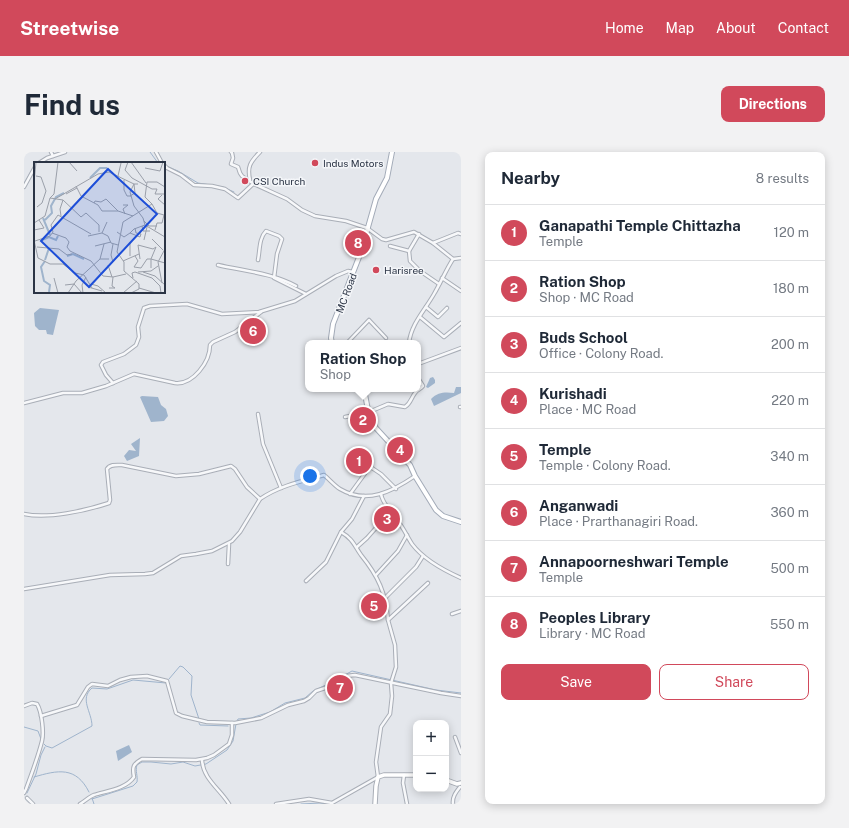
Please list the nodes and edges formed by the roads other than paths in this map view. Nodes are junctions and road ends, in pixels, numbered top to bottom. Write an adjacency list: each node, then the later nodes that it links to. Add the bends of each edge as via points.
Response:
1 (66, 152): 6 (street)
2 (156, 152): 8 (street)
3 (231, 152): 11 (street, via 231,164 238,167 242,176)
4 (260, 152): 11 (street, via 249,165)
5 (392, 152): 14 (main road, MC Road, via 387,178 376,199)
6 (52, 154): 7 (street)
7 (40, 162)
8 (162, 162)
9 (165, 166): 12 (street, via 194,185 225,189 238,198)
10 (34, 169): 13 (street)
11 (250, 181): 12 (street)
12 (254, 184): 14 (street, via 288,199 315,216)
13 (24, 186)
14 (368, 228): 15 (street, via 386,240 414,232); 24 (main road, MC Road)
15 (419, 234): 17 (street); 19 (street)
16 (461, 234): 17 (street)
17 (433, 243): 21 (street)
18 (390, 246): 19 (street)
19 (410, 251): 27 (street, via 410,261)
20 (461, 258): 21 (street)
21 (454, 259): 26 (street)
22 (258, 260): 25 (street, via 264,233 266,231 280,236 282,239)
23 (218, 265): 25 (street)
24 (354, 272): 30 (street, via 341,273); 37 (main road, MC Road, via 333,324)
25 (274, 277): 28 (street); 30 (street)
26 (442, 278): 27 (street); 29 (street)
27 (439, 284): 31 (street)
28 (296, 286)
29 (461, 291)
30 (306, 294): 33 (street, via 295,302)
31 (426, 306): 32 (street, via 438,317); 34 (street)
32 (447, 308)
33 (263, 311): 42 (street, via 236,332 213,342 199,371 181,384 134,374); 42 (street, via 222,314 186,304 144,308 136,345 101,365)
34 (420, 317): 35 (street, via 444,337); 39 (street)
35 (461, 323)
36 (386, 338): 38 (street, via 368,320)
37 (331, 340)
38 (350, 340)
39 (410, 340)
40 (461, 348): 41 (street)
41 (421, 363)
42 (113, 383): 45 (street, via 82,393 63,393)
43 (365, 392): 46 (main road)
44 (416, 392): 46 (street, via 405,407 388,404)
45 (24, 403)
46 (369, 412): 48 (street); 49 (main road, via 376,427 410,465)
47 (258, 414): 50 (street, via 263,444)
48 (345, 417)
49 (415, 476): 51 (street); 58 (main road, via 439,514)
50 (281, 488): 52 (street, via 324,475 339,489); 55 (street)
51 (396, 489): 52 (street, via 381,474 369,468); 53 (street)
52 (350, 494): 54 (street)
53 (380, 494): 54 (street); 56 (street)
54 (364, 496): 59 (street, via 352,519)
55 (260, 500): 57 (street, via 231,466 199,474 176,476 115,465 107,469 109,503 63,513 37,516); 61 (street, via 240,532)
56 (391, 512): 60 (street); 62 (street)
57 (24, 514)
58 (461, 522)
59 (341, 532): 62 (street); 67 (street, via 326,562)
60 (407, 535): 63 (street); 65 (street, via 398,551)
61 (229, 543): 64 (street); 69 (street, via 206,553 181,556 153,573 110,575)
62 (357, 547): 65 (street)
63 (423, 556): 66 (street); 70 (street, via 416,567)
64 (228, 564)
65 (376, 575): 70 (street)
66 (461, 578)
67 (306, 581)
68 (428, 583): 73 (street)
69 (24, 589)
70 (385, 598): 73 (street)
71 (461, 611): 72 (street)
72 (452, 614)
73 (388, 620): 74 (street, via 395,645 396,671)
74 (392, 681): 75 (street); 78 (street, via 346,676 328,687 316,690 304,701 288,705 261,718); 84 (street, via 390,714 381,727 376,762)
75 (461, 696)
76 (24, 706): 77 (street, via 37,704)
77 (42, 716): 78 (street, via 76,705 92,684 108,686 131,677 147,676 167,681 174,710 179,715 207,722); 87 (street, via 43,740)
78 (233, 723): 81 (street, via 229,744)
79 (455, 737): 80 (street)
80 (461, 753)
81 (202, 761): 90 (street, via 142,759 133,767 133,779 115,789 92,796); 91 (street, via 212,784)
82 (404, 775): 83 (street); 84 (street); 94 (street)
83 (413, 775)
84 (378, 777): 92 (street, via 332,803 308,799); 93 (street)
85 (449, 781): 86 (street)
86 (460, 785): 95 (street)
87 (24, 793)
88 (27, 798): 89 (street)
89 (34, 804)
90 (80, 804)
91 (229, 804)
92 (276, 804)
93 (375, 804)
94 (407, 804)
95 (453, 804)

